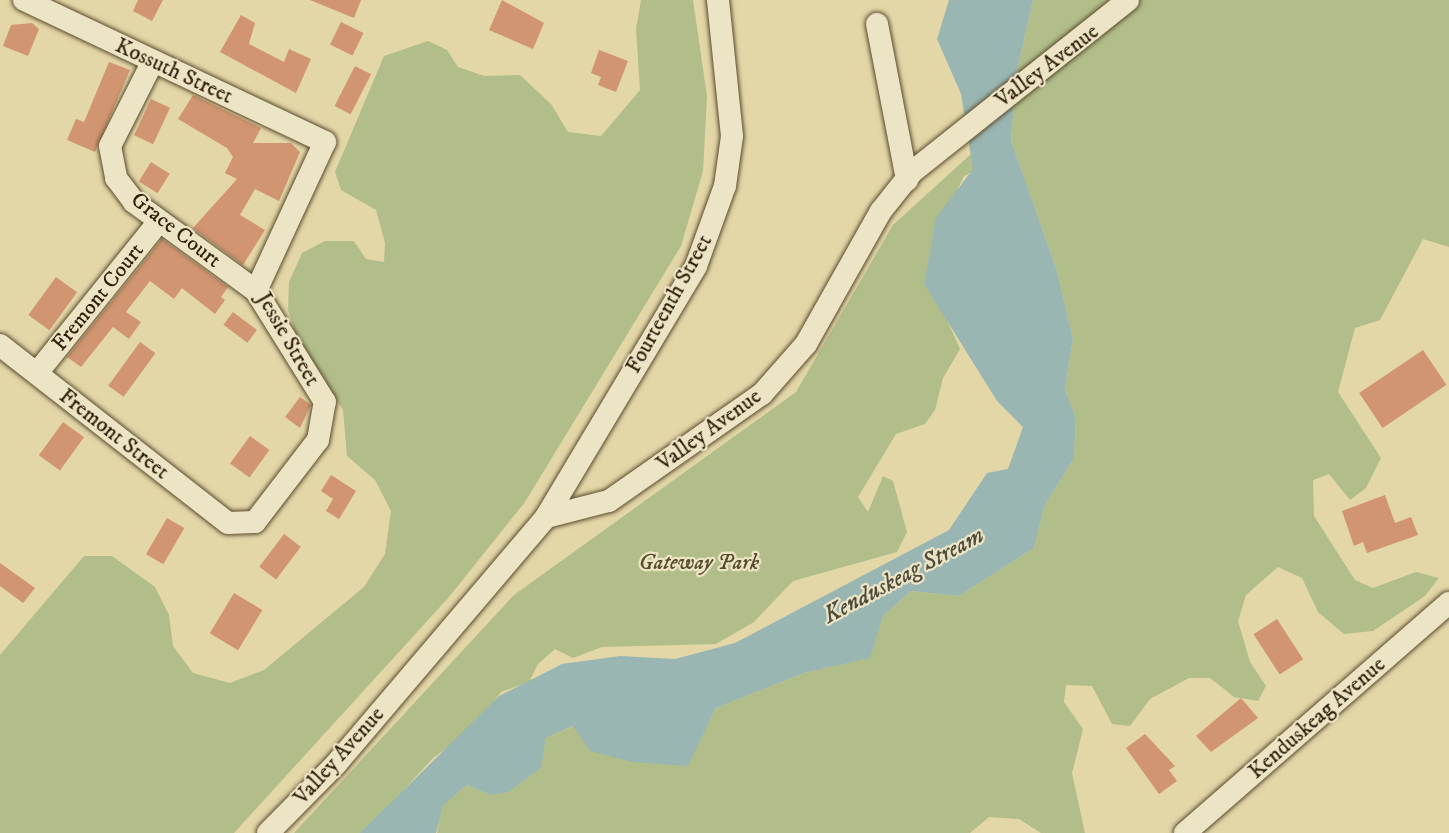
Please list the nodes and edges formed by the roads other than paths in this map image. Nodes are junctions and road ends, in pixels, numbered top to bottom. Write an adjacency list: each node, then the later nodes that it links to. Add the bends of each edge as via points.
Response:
1 (24, 0): 5 (street, Kossuth Street)
2 (718, 0): 12 (street, Fourteenth Street, via 732,136 725,186 712,227 696,266)
3 (1128, 0): 7 (street, Valley Avenue, via 942,144)
4 (877, 24): 7 (street)
5 (153, 61): 6 (street, Kossuth Street); 8 (street, Grace Court, via 110,146 116,178 134,202)
6 (325, 142): 9 (street, Jessie Street)
7 (907, 180): 12 (street, Valley Avenue, via 881,211 806,344 762,394 609,501)
8 (159, 221): 9 (street, Grace Court); 11 (street, Fremont Court)
9 (256, 291): 13 (street, Jessie Street, via 325,402 318,440 255,522)
10 (0, 345): 11 (street, Fremont Street)
11 (37, 373): 13 (street, Fremont Street)
12 (546, 518): 15 (street, Valley Avenue, via 336,764)
13 (228, 523)
14 (1449, 603): 16 (street, Kenduskeag Avenue)
15 (268, 833)
16 (1185, 833)

